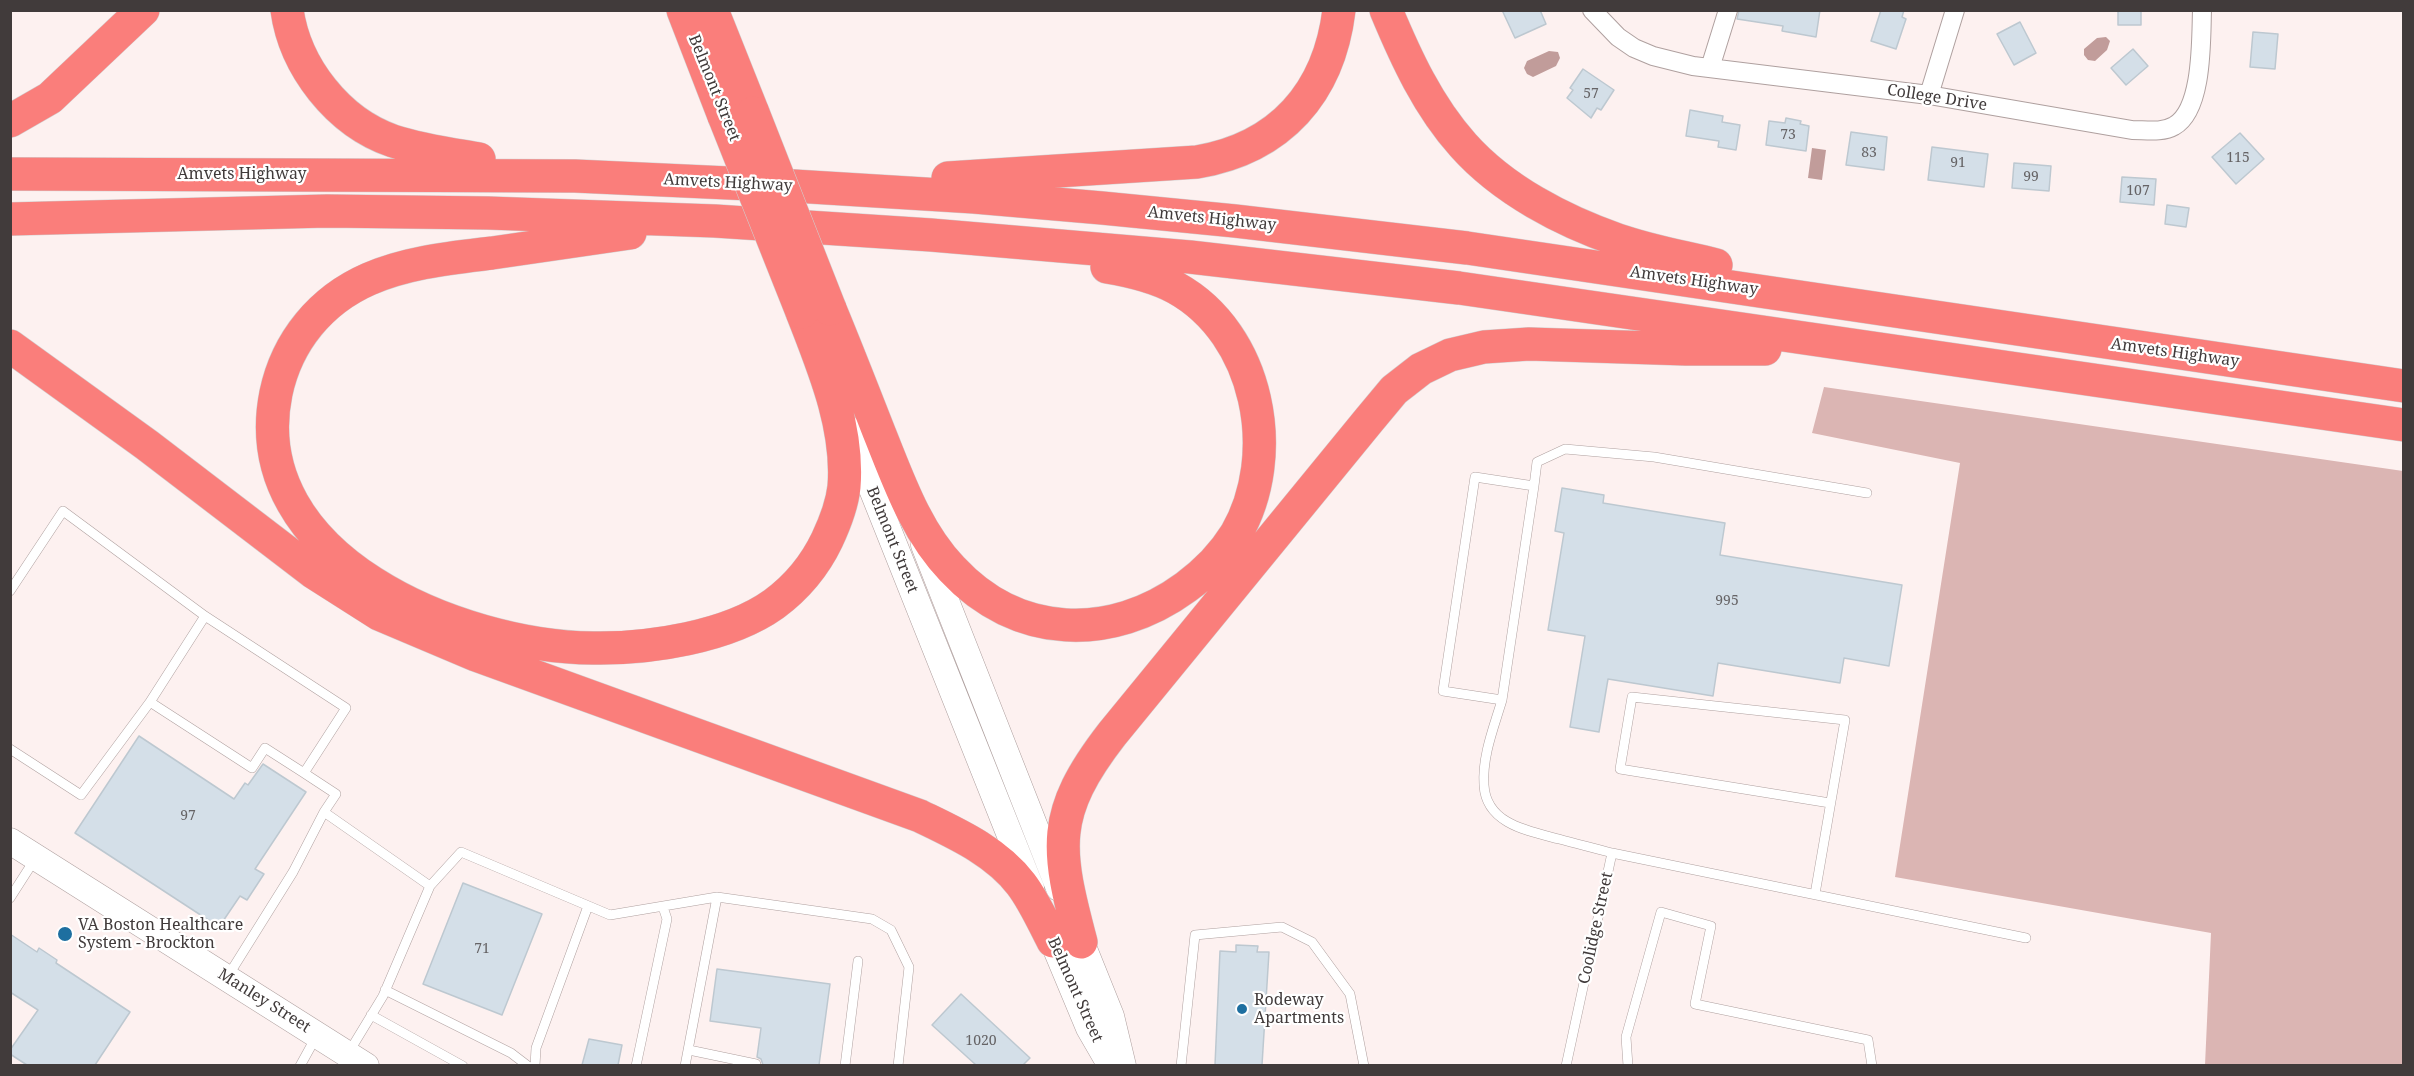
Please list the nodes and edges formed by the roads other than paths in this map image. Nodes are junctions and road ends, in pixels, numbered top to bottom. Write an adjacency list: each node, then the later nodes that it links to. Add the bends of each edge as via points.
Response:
1 (143, 10): 14 (highway, via 50,98)
2 (286, 10): 16 (highway, via 308,69 341,110 362,126 391,140 424,149)
3 (683, 10): 13 (highway, Belmont Street)
4 (712, 10): 13 (highway, Belmont Street)
5 (1339, 10): 17 (highway, via 1326,66 1305,102 1270,134 1215,159 1149,167)
6 (1386, 10): 21 (highway, via 1426,93 1450,129 1476,159 1533,200 1621,241)
7 (1592, 10): 11 (street, College Drive, via 1634,48)
8 (1728, 10): 11 (street)
9 (1954, 10): 12 (street)
10 (2202, 10): 12 (street, College Drive, via 2194,96 2190,108 2174,127 2132,130)
11 (1710, 68): 12 (street, College Drive)
12 (1929, 95)
13 (739, 115): 22 (highway, Belmont Street, bridge)
14 (10, 121)
15 (10, 174): 16 (highway, Amvets Highway)
16 (575, 176): 17 (highway, Amvets Highway)
17 (794, 186): 21 (highway, Amvets Highway, via 986,198 1282,226 1467,248)
18 (10, 219): 19 (highway, via 327,211)
19 (715, 221): 20 (highway); 25 (highway, via 413,265 370,279 331,301 300,333 289,352 275,397 274,447 280,473 304,522 368,579 420,607 493,632 557,645 603,648 661,643 723,628 750,618 783,596 809,570 832,530 842,500 844,458 833,400)
20 (931, 235): 24 (highway, via 1318,271); 29 (highway, via 1136,272 1194,300 1221,327 1247,375 1259,423 1258,468 1246,514 1218,558 1197,579 1148,610 1093,626 1024,617 977,592 935,550)
21 (1886, 308): 26 (highway, Amvets Highway)
22 (816, 311): 25 (highway, Belmont Street); 29 (highway, Belmont Street)
23 (10, 346): 49 (highway, via 313,572 379,614 476,655 948,829 991,855 1015,877)
24 (1883, 349): 27 (highway); 49 (highway, via 1686,350 1501,345 1450,355 1408,378 1369,420 1084,772 1070,804 1062,842)
25 (818, 353): 49 (main road, Belmont Street)
26 (2403, 386)
27 (2403, 424)
28 (1534, 486): 30 (lane, Coolidge Street, via 1537,462 1565,449 1654,457); 33 (lane, Coolidge Street); 33 (lane, via 1475,477 1448,655 1443,691)
29 (902, 489): 49 (main road, Belmont Street)
30 (1867, 493)
31 (10, 591): 32 (lane, via 63,511)
32 (205, 616): 34 (lane); 36 (lane, via 346,708)
33 (1502, 700): 40 (lane, Coolidge Street, via 1486,756 1485,796 1492,808 1520,829)
34 (150, 702): 35 (lane, via 81,795); 36 (lane, via 252,768 265,748)
35 (10, 749)
36 (304, 773): 38 (lane, via 336,794)
37 (1830, 803): 37 (lane, via 1845,720 1632,697 1620,769); 43 (lane)
38 (324, 812): 42 (lane); 51 (lane, via 293,872)
39 (10, 841): 41 (main road, Manley Street)
40 (1612, 853): 43 (lane); 70 (lane, Coolidge Street)
41 (37, 857): 45 (lane); 51 (main road, Manley Street)
42 (430, 886): 46 (lane, via 461,852); 52 (lane)
43 (1815, 894): 48 (lane)
44 (717, 897): 47 (lane); 55 (lane); 65 (lane, via 872,919 891,930 909,967)
45 (10, 898)
46 (588, 906): 47 (lane, via 610,915); 61 (lane, via 536,1048)
47 (663, 907): 62 (lane, via 667,919)
48 (2026, 938)
49 (1067, 942): 66 (main road, Belmont Street, via 1089,1028); 67 (main road, Belmont Street, via 1111,1016)
50 (858, 961): 64 (lane)
51 (227, 978): 54 (main road, Manley Street)
52 (386, 990): 53 (lane); 60 (lane)
53 (371, 1016): 56 (lane); 59 (lane)
54 (317, 1035): 56 (main road, Manley Street); 58 (lane)
55 (688, 1050): 57 (lane); 63 (lane)
56 (357, 1060)
57 (756, 1064)
58 (300, 1065)
59 (463, 1065)
60 (528, 1065)
61 (535, 1065)
62 (636, 1065)
63 (685, 1065)
64 (845, 1065)
65 (898, 1065)
66 (1111, 1065)
67 (1123, 1065)
68 (1181, 1065): 69 (lane, via 1195,935 1282,927 1312,942 1350,994)
69 (1364, 1065)
70 (1566, 1065)
71 (1628, 1065): 72 (lane, via 1626,1037 1661,912 1711,926 1695,1004 1868,1040)
72 (1872, 1065)

